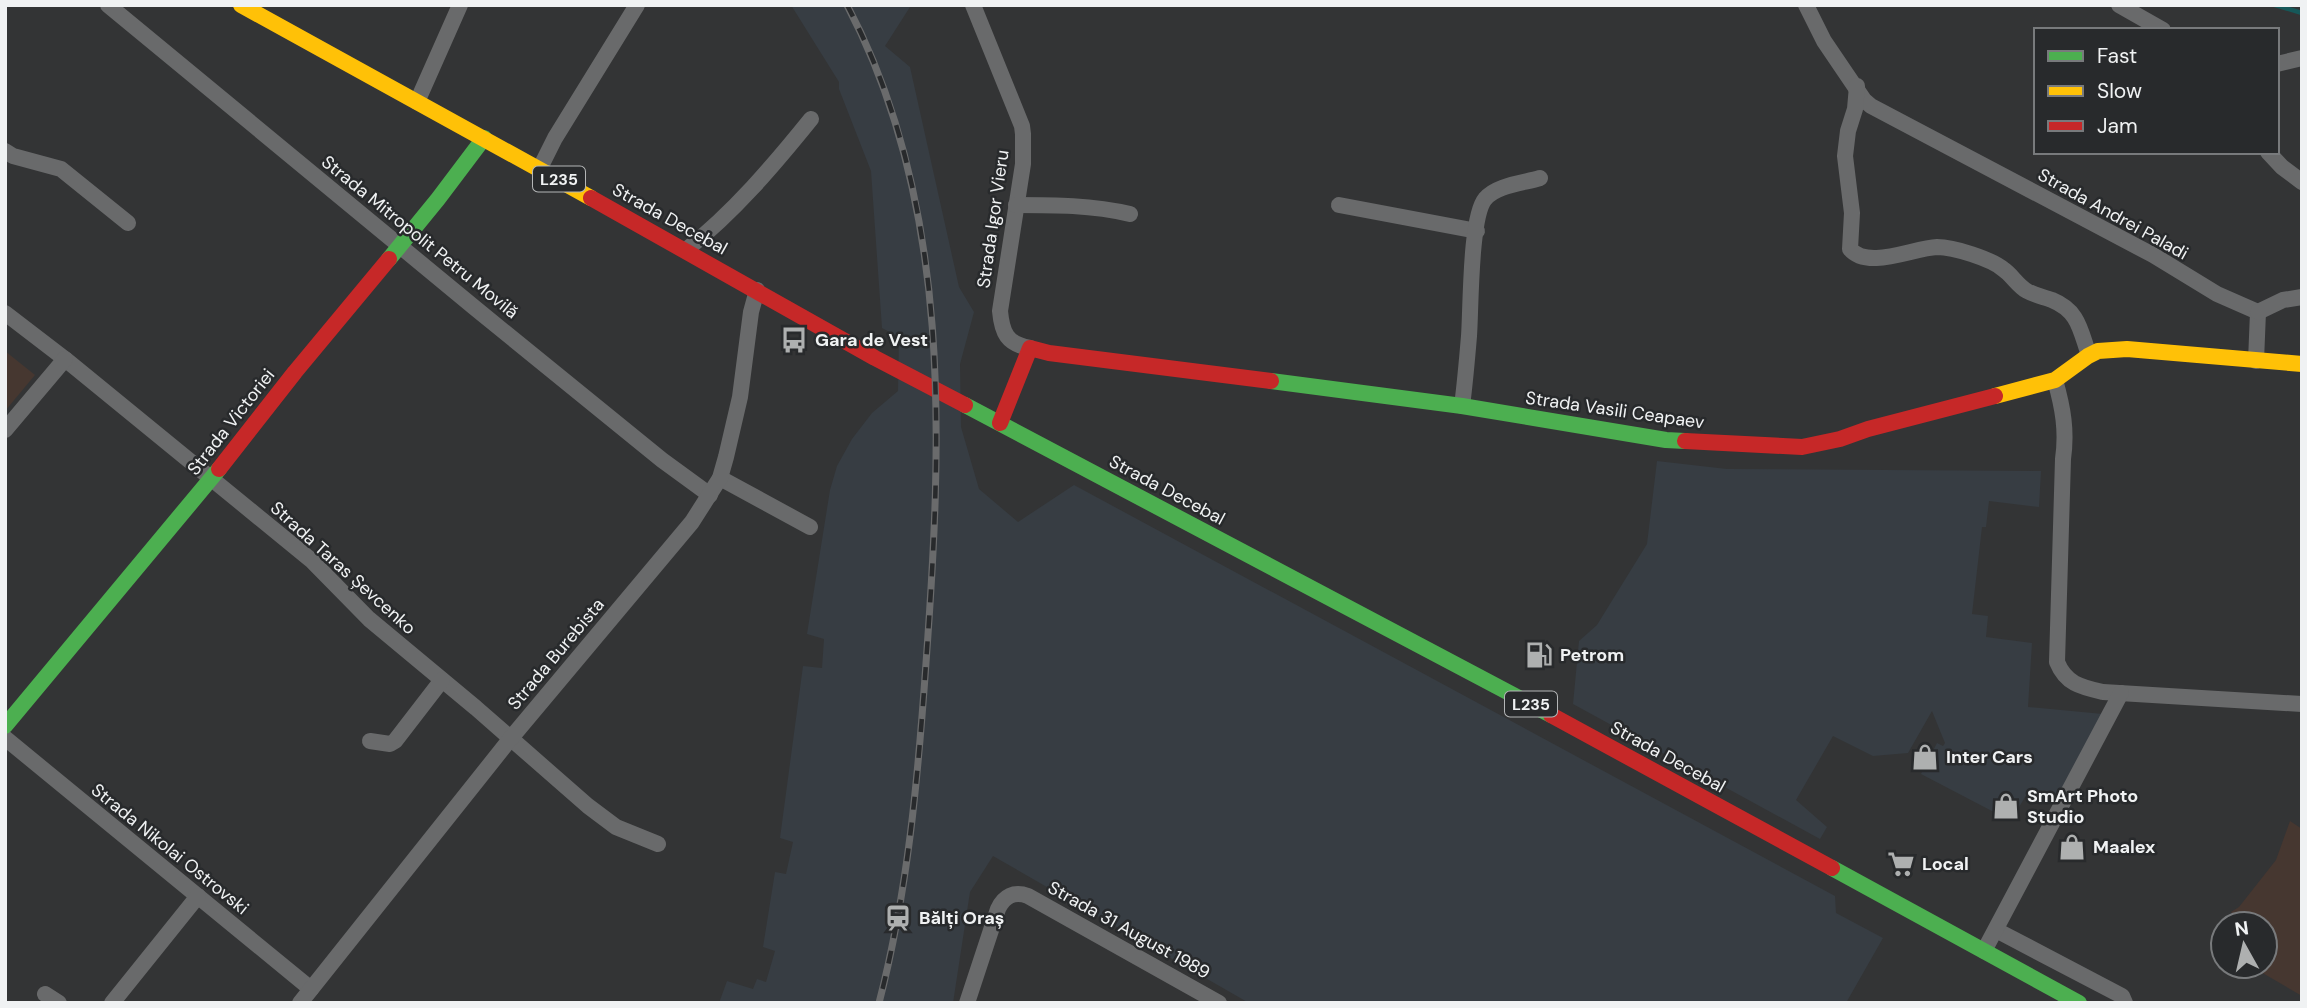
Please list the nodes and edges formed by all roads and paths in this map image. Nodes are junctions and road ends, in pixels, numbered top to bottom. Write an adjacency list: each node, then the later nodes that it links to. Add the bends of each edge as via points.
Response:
1 (108, 5): 25 (street, Strada Mitropolit Petru Movilă)
2 (241, 5): 12 (street, Strada Decebal / L235)
3 (460, 5): 12 (street)
4 (638, 5): 17 (street)
5 (972, 5): 20 (street, Strada Igor Vieru, via 1022,126 1023,164)
6 (1806, 5): 11 (street, Strada Andrei Paladi, via 1824,41)
7 (2119, 5): 8 (street)
8 (2159, 28)
9 (2302, 58): 10 (street)
10 (2279, 64)
11 (1857, 86): 29 (street, Strada Andrei Paladi, via 1871,106); 32 (street, via 1845,156 1853,253 1881,258 1944,247 1998,265 2025,290 2071,311)
12 (416, 102): 14 (street, Strada Decebal / L235)
13 (811, 119): 26 (street, via 751,189)
14 (484, 138): 17 (street, Strada Decebal / L235); 25 (street, Strada Victoriei)
15 (5, 151): 23 (street, via 61,169)
16 (2270, 154): 19 (street)
17 (540, 169): 26 (street, Strada Decebal / L235)
18 (1540, 178): 24 (street, via 1490,195 1482,204)
19 (2302, 182)
20 (1016, 205): 22 (street, via 1101,208); 31 (street, Strada Igor Vieru, via 1001,321 1007,337)
21 (1339, 205): 24 (street)
22 (1130, 214)
23 (128, 223)
24 (1477, 231): 37 (street)
25 (401, 245): 40 (street, Strada Victoriei); 42 (street, Strada Mitropolit Petru Movilă)
26 (686, 250): 27 (street, Strada Decebal / L235)
27 (757, 290): 38 (street, Strada Decebal / L235); 41 (street, Strada Burebista, via 734,426)
28 (2302, 297): 29 (street)
29 (2258, 312): 34 (street)
30 (5, 313): 33 (street, Strada Taras Șevcenko)
31 (1030, 348): 37 (street, Strada Vasili Ceapaev); 38 (street)
32 (2090, 355): 34 (street, Strada Vasili Ceapaev, via 2105,349 2127,349); 36 (street, Strada Vasili Ceapaev)
33 (65, 359): 39 (street); 40 (street, Strada Taras Șevcenko)
34 (2256, 360): 35 (street, Strada Vasili Ceapaev)
35 (2302, 364)
36 (2055, 380): 37 (street, Strada Vasili Ceapaev, via 1802,447 1666,440); 45 (street, via 2066,436 2057,662 2067,679 2079,687)
37 (1462, 406)
38 (1000, 422): 54 (street, Strada Decebal / L235)
39 (5, 430)
40 (212, 478): 44 (street, Strada Taras Șevcenko, via 311,560 369,619); 47 (street, Strada Victoriei)
41 (720, 478): 42 (street, Strada Burebista); 43 (street)
42 (710, 495): 49 (street, Strada Burebista)
43 (810, 527)
44 (442, 680): 49 (street, Strada Taras Șevcenko); 50 (street, via 395,741)
45 (2121, 693): 46 (street); 53 (street)
46 (2302, 704)
47 (5, 726)
48 (5, 738): 52 (street, Strada Nikolai Ostrovski)
49 (511, 738): 51 (street, Strada Taras Șevcenko, via 604,819); 55 (street, Strada Burebista)
50 (370, 741)
51 (658, 844)
52 (198, 896): 55 (street, Strada Nikolai Ostrovski); 56 (street)
53 (1996, 930): 54 (street); 61 (street, via 2122,996)
54 (1984, 951): 60 (street, Strada Decebal / L235)
55 (311, 989): 57 (street, Strada Burebista)
56 (112, 1003)
57 (300, 1003)
58 (967, 1003): 59 (street, Strada 31 August 1989, via 998,909 1003,900 1018,893)
59 (1219, 1003)
60 (2079, 1003)
61 (2125, 1003)

